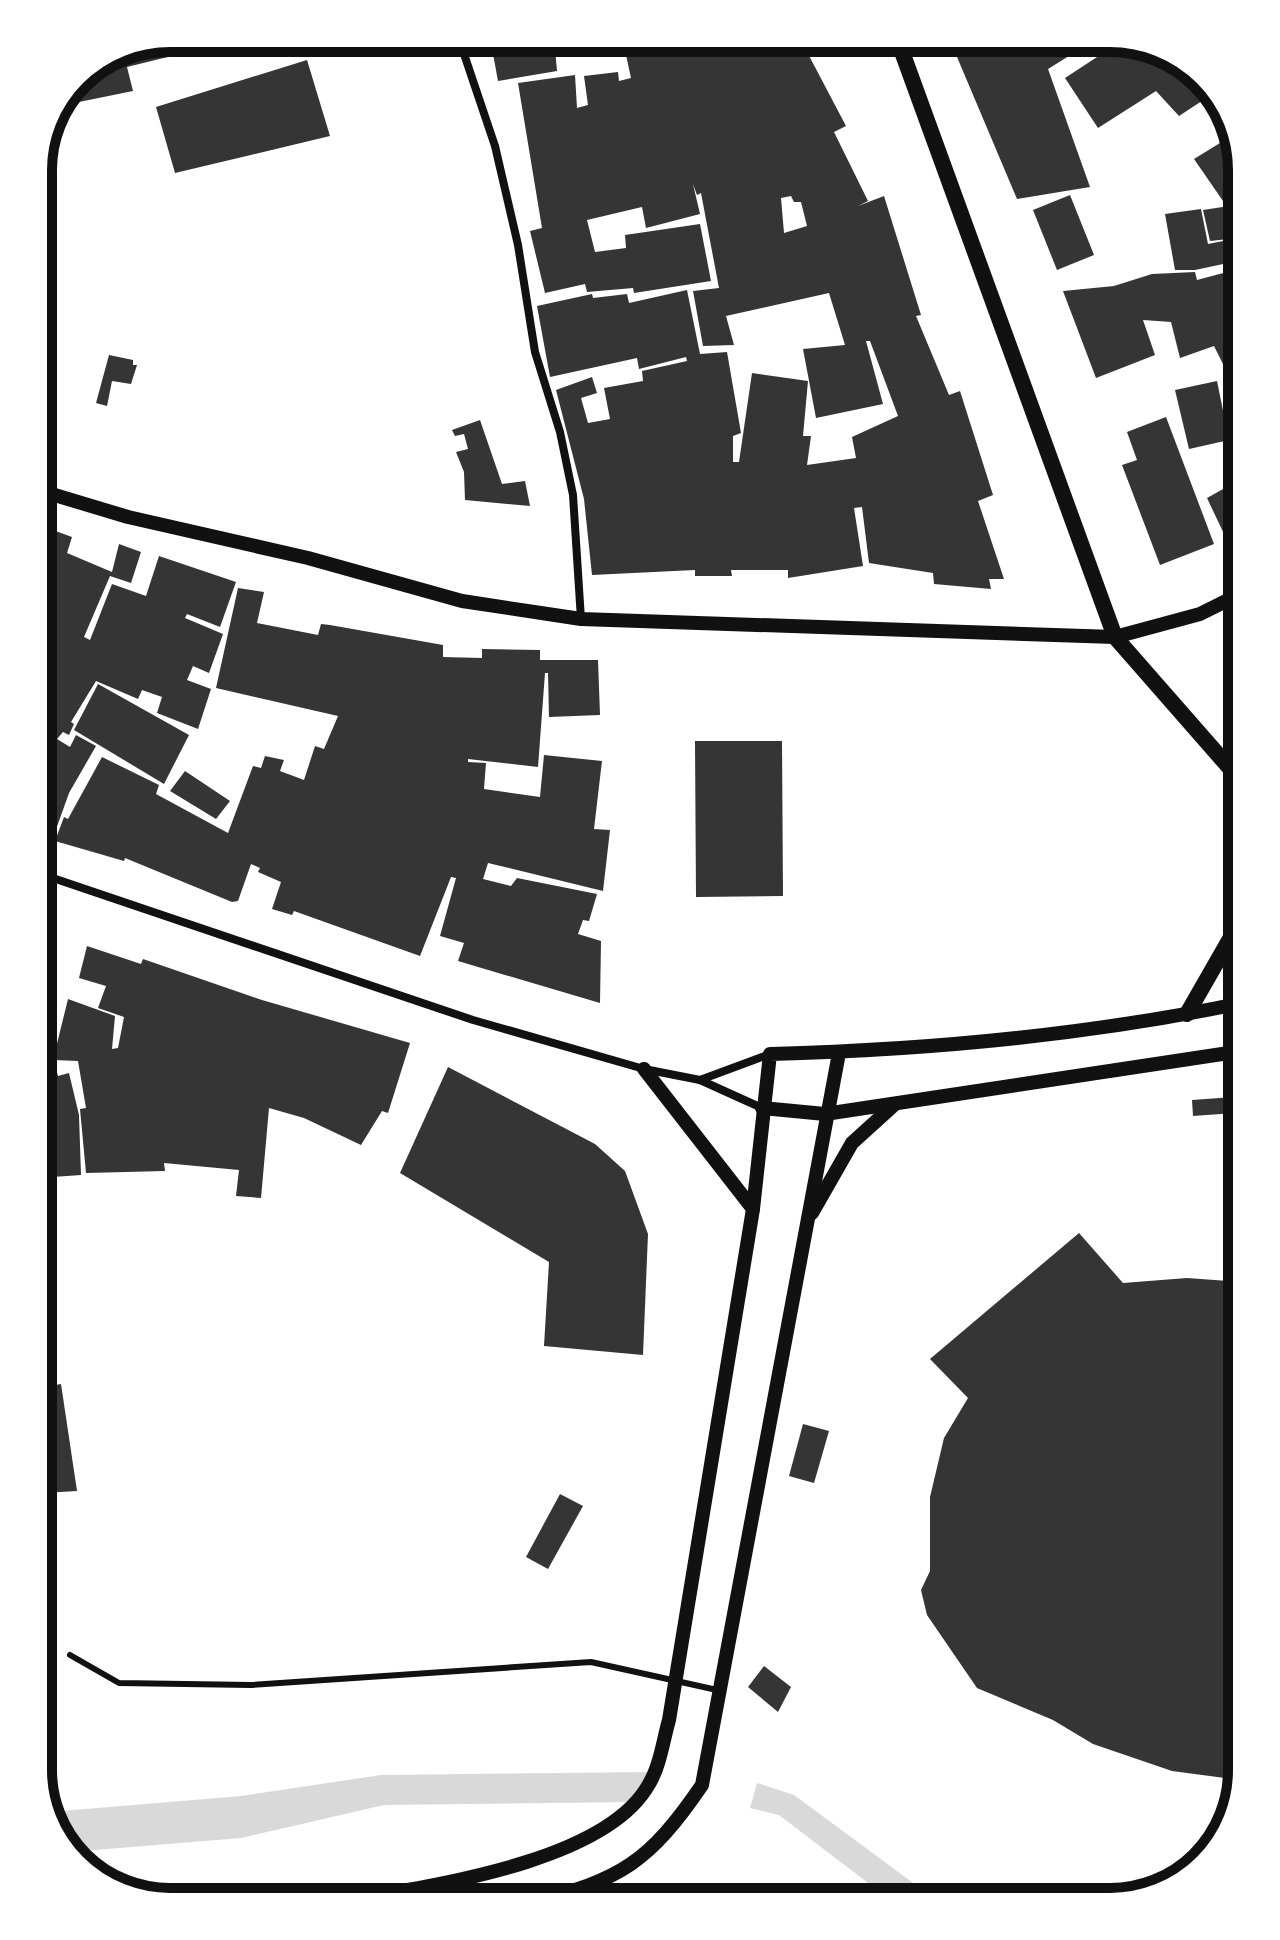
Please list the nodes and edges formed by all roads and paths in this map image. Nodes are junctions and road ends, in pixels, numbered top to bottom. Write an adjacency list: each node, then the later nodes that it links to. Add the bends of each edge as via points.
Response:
1 (460, 52): 4 (street)
2 (468, 52): 4 (street)
3 (902, 52): 8 (main road)
4 (464, 54): 7 (street, via 495,146 535,352 560,432 573,495)
5 (52, 494): 7 (street, via 462,601)
6 (1228, 600): 8 (street, via 1200,614)
7 (581, 619): 8 (street)
8 (1115, 637): 9 (main road)
9 (1228, 766)
10 (52, 878): 17 (street, via 473,1020)
11 (1228, 942): 13 (main road)
12 (1228, 1006): 13 (street)
13 (1187, 1014): 14 (street, via 1100,1028)
14 (839, 1053): 16 (street); 21 (street)
15 (1228, 1053): 19 (street)
16 (770, 1054): 18 (street); 20 (street)
17 (644, 1069): 18 (street); 22 (street)
18 (700, 1080): 20 (street)
19 (895, 1104): 21 (street); 23 (street, via 852,1143)
20 (762, 1108): 21 (street); 22 (street)
21 (825, 1114): 23 (street)
22 (753, 1209): 25 (street)
23 (806, 1224): 26 (street)
24 (70, 1655): 25 (lane, via 119,1683 177,1686 591,1662)
25 (675, 1679): 26 (lane); 27 (street, via 650,1783 601,1833 546,1855)
26 (721, 1691): 28 (street, via 702,1785 670,1833 625,1870)
27 (413, 1888)
28 (585, 1888)

